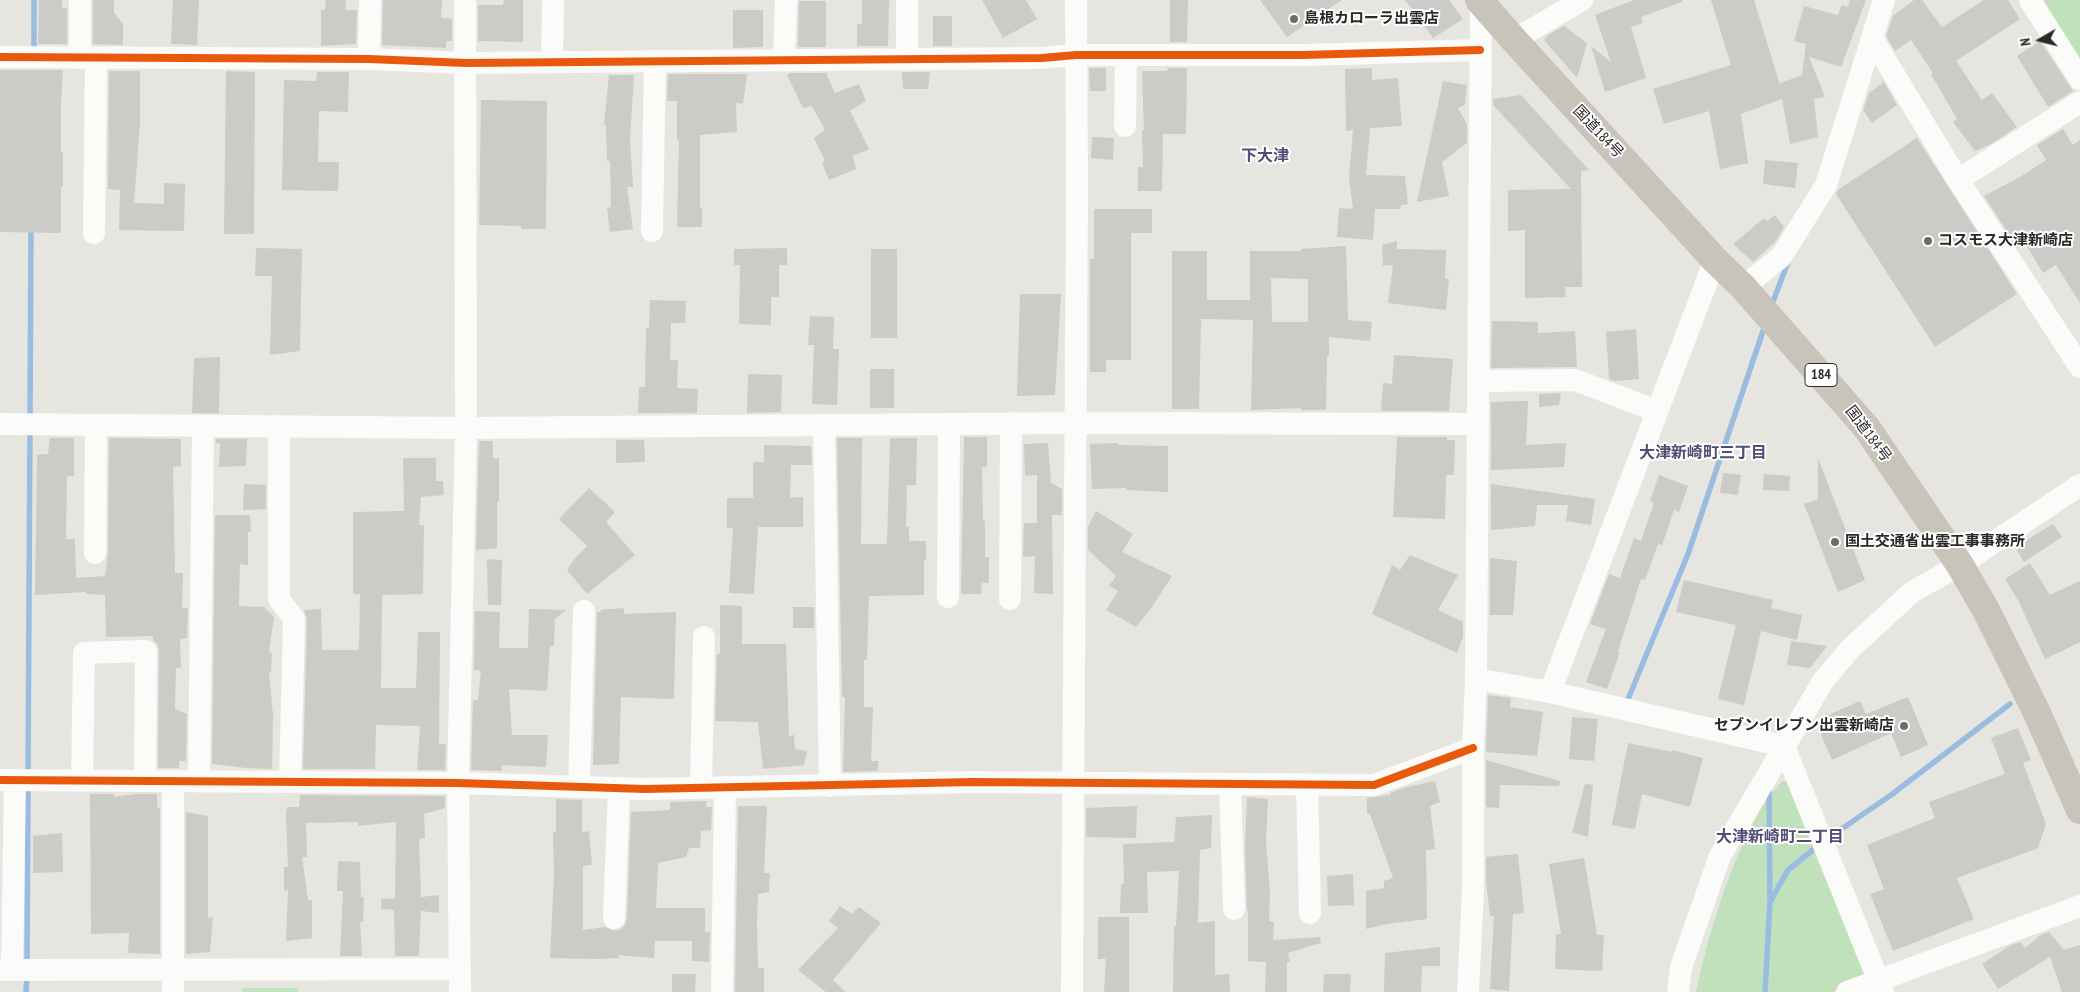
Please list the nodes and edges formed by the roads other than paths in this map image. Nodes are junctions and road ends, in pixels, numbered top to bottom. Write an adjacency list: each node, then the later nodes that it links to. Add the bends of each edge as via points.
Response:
1 (80, 0): 18 (street)
2 (370, 0): 19 (street)
3 (465, 0): 24 (street)
4 (553, 0): 23 (street)
5 (786, 0): 21 (street)
6 (907, 0): 20 (street)
7 (1076, 0): 16 (street)
8 (1582, 0): 13 (street)
9 (1884, 0): 12 (street)
10 (2030, 0): 25 (street)
11 (1480, 1): 13 (highway, 国道184号 / 184); 14 (street)
12 (1872, 38): 28 (street); 32 (street, via 1826,186 1781,257)
13 (1514, 40): 31 (highway, 国道184号 / 184)
14 (1480, 50): 15 (street, via 1303,55); 34 (street)
15 (1126, 54): 16 (street); 27 (street)
16 (1076, 55): 20 (street); 37 (street)
17 (0, 57): 18 (street)
18 (88, 58): 19 (street); 30 (street)
19 (369, 59): 24 (street)
20 (907, 59): 21 (street)
21 (784, 60): 22 (street)
22 (655, 61): 23 (street); 29 (street)
23 (552, 62): 24 (street)
24 (466, 63): 45 (street)
25 (2080, 79)
26 (2080, 102): 28 (street)
27 (1125, 126)
28 (1958, 180): 33 (street)
29 (652, 231)
30 (94, 233)
31 (1715, 260): 32 (highway, 国道184号 / 184); 35 (street)
32 (1743, 287): 48 (highway, 国道184号 / 184, via 1866,427)
33 (2080, 367)
34 (1479, 381): 35 (street, via 1575,380); 40 (street)
35 (1657, 411): 54 (street)
36 (1011, 423): 37 (street); 39 (street); 50 (street)
37 (1075, 423): 40 (street); 64 (street)
38 (0, 424): 41 (street)
39 (949, 424): 42 (street); 49 (street)
40 (1478, 424): 53 (street)
41 (96, 425): 43 (street); 47 (street)
42 (824, 425): 45 (street); 68 (street)
43 (203, 426): 44 (street); 61 (street)
44 (279, 426): 45 (street); 62 (street, via 280,599 294,619)
45 (466, 428): 63 (street)
46 (2080, 485): 48 (street)
47 (94, 553)
48 (1960, 565): 55 (street, via 1912,592 1850,649 1823,681); 72 (highway, 国道184号 / 184, via 2033,704)
49 (948, 597)
50 (1010, 599)
51 (584, 611): 67 (street)
52 (704, 636): 70 (street)
53 (1476, 679): 54 (street); 56 (street)
54 (1550, 692): 55 (street)
55 (1784, 746): 80 (street); 85 (street, via 1720,856 1681,967)
56 (1473, 748): 66 (street, via 1374,785); 84 (street)
57 (8, 780): 58 (street); 78 (street)
58 (82, 780): 59 (street); 59 (street, via 84,653 146,651)
59 (145, 781): 60 (street)
60 (173, 781): 61 (street); 79 (street)
61 (199, 781): 62 (street)
62 (290, 782): 63 (street)
63 (458, 783): 67 (street); 77 (street)
64 (1073, 783): 65 (street); 68 (street); 83 (street)
65 (1230, 785): 66 (street); 74 (street)
66 (1307, 785): 75 (street)
67 (579, 786): 69 (street)
68 (830, 786): 71 (street)
69 (619, 788): 70 (street); 76 (street)
70 (702, 788): 71 (street)
71 (725, 788): 82 (street)
72 (2080, 810)
73 (2080, 906): 80 (street)
74 (1234, 909)
75 (1310, 912)
76 (614, 918)
77 (460, 969): 79 (street); 81 (street)
78 (6, 970): 79 (street)
79 (174, 981)
80 (1880, 986): 86 (street)
81 (460, 992)
82 (722, 992)
83 (1072, 992)
84 (1468, 992)
85 (1678, 992)
86 (1847, 992)

